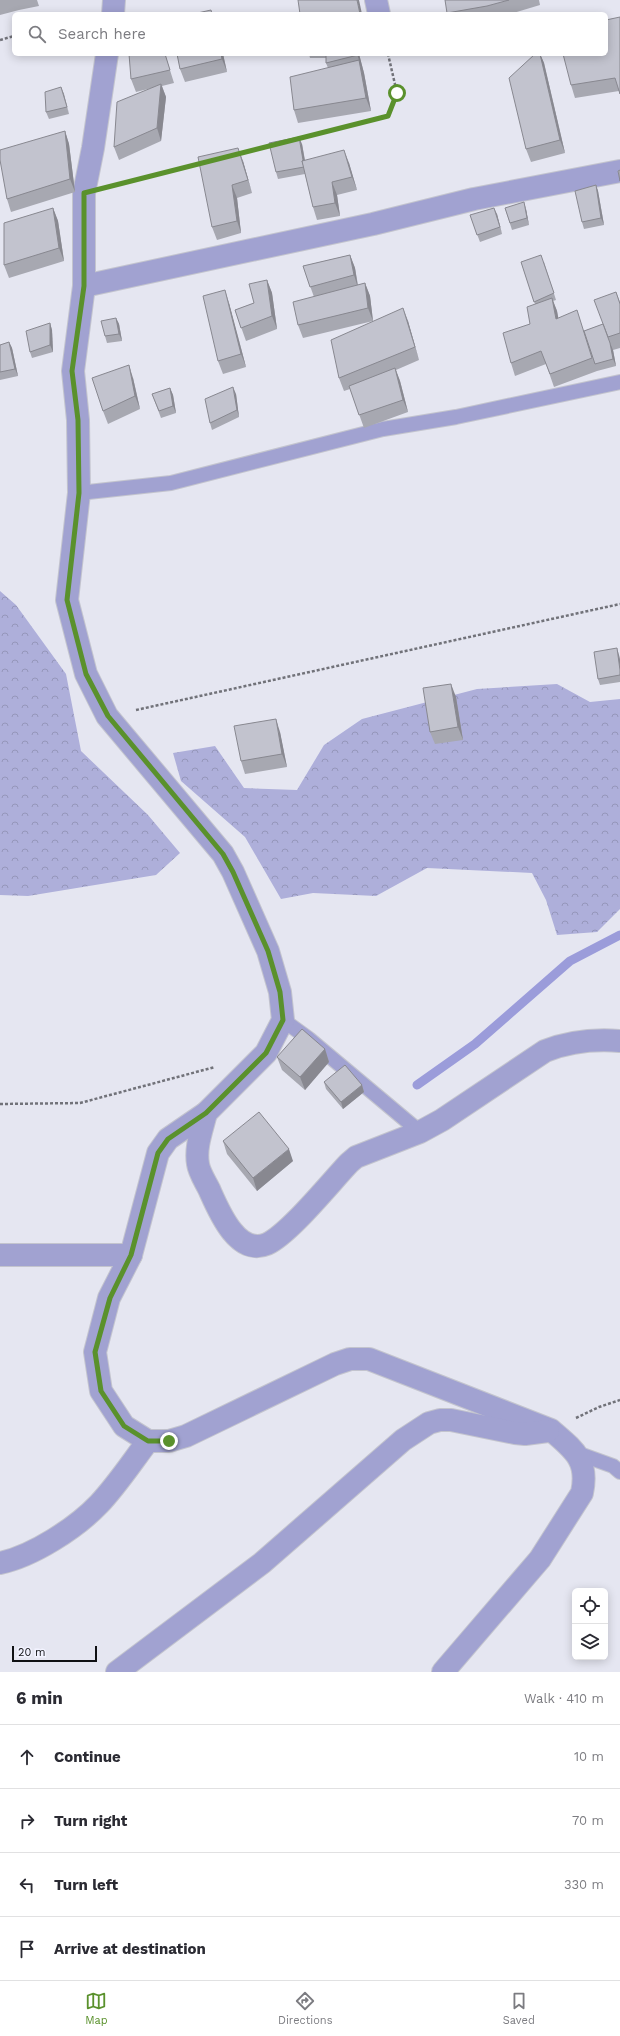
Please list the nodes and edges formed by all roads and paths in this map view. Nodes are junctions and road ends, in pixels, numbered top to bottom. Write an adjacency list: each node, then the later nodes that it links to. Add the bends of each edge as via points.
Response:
1 (114, 0): 3 (street)
2 (376, 0): 4 (street)
3 (113, 12)
4 (379, 12)
5 (12, 37): 6 (path)
6 (0, 40)
7 (107, 56): 14 (street)
8 (388, 56): 9 (path, via 397,93 388,116)
9 (297, 139)
10 (274, 145): 11 (path)
11 (236, 154)
12 (206, 162): 14 (path)
13 (620, 171): 15 (street, via 474,199 372,224)
14 (84, 193): 15 (street)
15 (84, 286): 17 (street, via 72,371 78,420)
16 (620, 382): 17 (lane, via 456,417 384,429 171,483)
17 (79, 493): 19 (street, via 67,600 86,674)
18 (620, 604): 19 (path)
19 (108, 716): 20 (street, via 223,854 268,951 280,992)
20 (283, 1020): 24 (street, via 266,1053); 25 (lane)
21 (620, 1041): 25 (street, via 607,1040 559,1046 546,1051)
22 (222, 1065): 23 (path, via 80,1104)
23 (0, 1104)
24 (206, 1113): 25 (street, via 197,1150 198,1165 225,1223 243,1242 254,1246 265,1245 284,1233 356,1157); 27 (street, via 168,1139 158,1153)
25 (420, 1132)
26 (0, 1255): 27 (street)
27 (131, 1255): 30 (street, via 110,1298 95,1352 101,1391 124,1426)
28 (620, 1400): 29 (path)
29 (550, 1430): 30 (street, via 369,1359 350,1359 334,1364 186,1436 169,1441); 31 (street); 34 (street, via 525,1434 451,1420 429,1423 403,1440 262,1563)
30 (148, 1441): 33 (street, via 100,1503 88,1514 36,1550)
31 (576, 1453): 32 (lane, via 613,1466); 35 (street, via 583,1466 585,1481 582,1493 540,1559)
32 (620, 1472)
33 (0, 1563)
34 (118, 1672)
35 (443, 1672)

